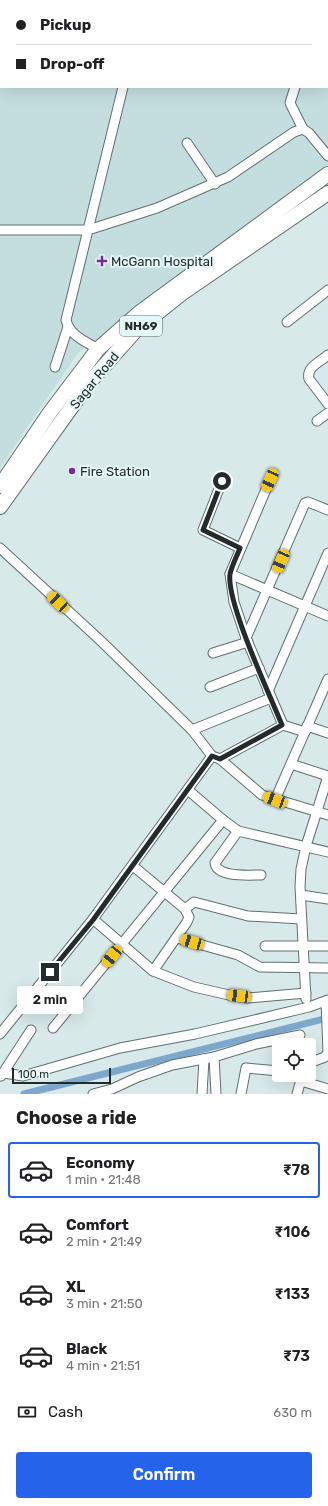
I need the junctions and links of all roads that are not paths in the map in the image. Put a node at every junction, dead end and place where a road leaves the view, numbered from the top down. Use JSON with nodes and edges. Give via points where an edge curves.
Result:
{"nodes":[{"id":1,"x":123,"y":88,"type":"edge"},
{"id":2,"x":295,"y":88,"type":"edge"},
{"id":3,"x":303,"y":129,"type":"junction"},
{"id":4,"x":187,"y":143,"type":"dead end"},
{"id":5,"x":328,"y":156,"type":"edge"},
{"id":6,"x":328,"y":174,"type":"edge"},
{"id":7,"x":215,"y":184,"type":"junction"},
{"id":8,"x":328,"y":193,"type":"edge"},
{"id":9,"x":0,"y":230,"type":"edge"},
{"id":10,"x":88,"y":230,"type":"junction"},
{"id":11,"x":328,"y":290,"type":"edge"},
{"id":12,"x":287,"y":322,"type":"dead end"},
{"id":13,"x":68,"y":328,"type":"junction"},
{"id":14,"x":98,"y":350,"type":"junction"},
{"id":15,"x":328,"y":355,"type":"edge"},
{"id":16,"x":55,"y":367,"type":"dead end"},
{"id":17,"x":328,"y":404,"type":"edge"},
{"id":18,"x":328,"y":413,"type":"edge"},
{"id":19,"x":317,"y":421,"type":"dead end"},
{"id":20,"x":270,"y":480,"type":"dead end"},
{"id":21,"x":222,"y":481,"type":"dead end"},
{"id":22,"x":0,"y":486,"type":"edge"},
{"id":23,"x":0,"y":507,"type":"edge"},
{"id":24,"x":328,"y":510,"type":"edge"},
{"id":25,"x":0,"y":548,"type":"edge"},
{"id":26,"x":240,"y":548,"type":"junction"},
{"id":27,"x":328,"y":553,"type":"edge"},
{"id":28,"x":230,"y":574,"type":"junction"},
{"id":29,"x":268,"y":590,"type":"junction"},
{"id":30,"x":304,"y":606,"type":"junction"},
{"id":31,"x":328,"y":616,"type":"edge"},
{"id":32,"x":247,"y":640,"type":"junction"},
{"id":33,"x":213,"y":653,"type":"dead end"},
{"id":34,"x":259,"y":668,"type":"junction"},
{"id":35,"x":328,"y":679,"type":"edge"},
{"id":36,"x":210,"y":687,"type":"dead end"},
{"id":37,"x":270,"y":694,"type":"junction"},
{"id":38,"x":325,"y":694,"type":"edge"},
{"id":39,"x":282,"y":725,"type":"junction"},
{"id":40,"x":306,"y":729,"type":"junction"},
{"id":41,"x":192,"y":730,"type":"junction"},
{"id":42,"x":328,"y":733,"type":"edge"},
{"id":43,"x":216,"y":758,"type":"junction"},
{"id":44,"x":291,"y":764,"type":"junction"},
{"id":45,"x":328,"y":776,"type":"edge"},
{"id":46,"x":188,"y":790,"type":"junction"},
{"id":47,"x":275,"y":800,"type":"junction"},
{"id":48,"x":317,"y":812,"type":"junction"},
{"id":49,"x":328,"y":815,"type":"edge"},
{"id":50,"x":223,"y":820,"type":"junction"},
{"id":51,"x":238,"y":831,"type":"junction"},
{"id":52,"x":306,"y":846,"type":"junction"},
{"id":53,"x":328,"y":852,"type":"edge"},
{"id":54,"x":133,"y":866,"type":"junction"},
{"id":55,"x":261,"y":875,"type":"dead end"},
{"id":56,"x":165,"y":892,"type":"junction"},
{"id":57,"x":301,"y":895,"type":"junction"},
{"id":58,"x":328,"y":899,"type":"edge"},
{"id":59,"x":185,"y":909,"type":"junction"},
{"id":60,"x":302,"y":919,"type":"junction"},
{"id":61,"x":93,"y":920,"type":"junction"},
{"id":62,"x":177,"y":938,"type":"junction"},
{"id":63,"x":122,"y":945,"type":"junction"},
{"id":64,"x":265,"y":946,"type":"dead end"},
{"id":65,"x":304,"y":946,"type":"junction"},
{"id":66,"x":328,"y":946,"type":"edge"},
{"id":67,"x":304,"y":966,"type":"junction"},
{"id":68,"x":328,"y":968,"type":"edge"},
{"id":69,"x":154,"y":971,"type":"junction"},
{"id":70,"x":306,"y":993,"type":"junction"},
{"id":71,"x":326,"y":1003,"type":"edge"},
{"id":72,"x":307,"y":1006,"type":"junction"},
{"id":73,"x":53,"y":1028,"type":"dead end"},
{"id":74,"x":31,"y":1030,"type":"dead end"},
{"id":75,"x":0,"y":1034,"type":"edge"},
{"id":76,"x":300,"y":1035,"type":"dead end"},
{"id":77,"x":328,"y":1045,"type":"edge"},
{"id":78,"x":327,"y":1056,"type":"edge"},
{"id":79,"x":214,"y":1057,"type":"junction"},
{"id":80,"x":204,"y":1059,"type":"junction"},
{"id":81,"x":316,"y":1060,"type":"edge"},
{"id":82,"x":272,"y":1070,"type":"edge"},
{"id":83,"x":2,"y":1075,"type":"edge"},
{"id":84,"x":301,"y":1082,"type":"edge"},
{"id":85,"x":311,"y":1082,"type":"edge"},
{"id":86,"x":328,"y":1089,"type":"edge"},
{"id":87,"x":93,"y":1094,"type":"edge"},
{"id":88,"x":202,"y":1094,"type":"edge"},
{"id":89,"x":216,"y":1094,"type":"edge"},
{"id":90,"x":241,"y":1094,"type":"edge"},
{"id":91,"x":297,"y":1094,"type":"edge"}],
"edges":[{"from":1,"to":10,"type":"street"},
{"from":2,"to":3,"type":"street","via":[[290,103]]},
{"from":3,"to":5,"type":"street","via":[[310,132]]},
{"from":3,"to":7,"type":"street","via":[[294,132]]},
{"from":4,"to":7,"type":"street"},
{"from":6,"to":14,"type":"highway","name":"Sagar Road","number":"NH69","via":[[139,313]]},
{"from":7,"to":10,"type":"street","via":[[157,208]]},
{"from":8,"to":23,"type":"highway","name":"Sagar Road","number":"NH69","via":[[186,290],[136,330],[88,384]]},
{"from":9,"to":10,"type":"street"},
{"from":10,"to":13,"type":"street","via":[[66,320]]},
{"from":11,"to":12,"type":"street"},
{"from":13,"to":14,"type":"street"},
{"from":13,"to":16,"type":"street"},
{"from":14,"to":22,"type":"highway","name":"Sagar Road","number":"NH69","via":[[50,411]]},
{"from":15,"to":17,"type":"street","via":[[309,370],[308,374]]},
{"from":18,"to":19,"type":"street"},
{"from":20,"to":26,"type":"street"},
{"from":21,"to":26,"type":"street","via":[[203,530]]},
{"from":24,"to":29,"type":"street","via":[[306,503]]},
{"from":25,"to":41,"type":"street"},
{"from":26,"to":28,"type":"street"},
{"from":27,"to":30,"type":"street"},
{"from":28,"to":29,"type":"street"},
{"from":28,"to":32,"type":"street","via":[[234,602]]},
{"from":29,"to":30,"type":"street"},
{"from":29,"to":32,"type":"street"},
{"from":30,"to":31,"type":"street"},
{"from":30,"to":37,"type":"street"},
{"from":32,"to":33,"type":"street"},
{"from":32,"to":34,"type":"street"},
{"from":34,"to":36,"type":"street"},
{"from":34,"to":37,"type":"street"},
{"from":35,"to":38,"type":"street"},
{"from":37,"to":39,"type":"street"},
{"from":37,"to":41,"type":"street"},
{"from":38,"to":40,"type":"street"},
{"from":39,"to":40,"type":"street"},
{"from":39,"to":43,"type":"street"},
{"from":40,"to":42,"type":"street"},
{"from":40,"to":44,"type":"street"},
{"from":41,"to":43,"type":"street"},
{"from":43,"to":46,"type":"street"},
{"from":43,"to":47,"type":"street","via":[[262,795]]},
{"from":44,"to":45,"type":"street"},
{"from":44,"to":47,"type":"street"},
{"from":45,"to":48,"type":"street"},
{"from":46,"to":50,"type":"street"},
{"from":46,"to":54,"type":"street"},
{"from":47,"to":48,"type":"street"},
{"from":48,"to":49,"type":"street"},
{"from":48,"to":52,"type":"street"},
{"from":50,"to":51,"type":"street"},
{"from":50,"to":56,"type":"street"},
{"from":51,"to":52,"type":"street"},
{"from":51,"to":55,"type":"street","via":[[215,863],[216,868],[232,875]]},
{"from":52,"to":53,"type":"street"},
{"from":52,"to":57,"type":"street","via":[[301,869]]},
{"from":54,"to":56,"type":"street"},
{"from":54,"to":61,"type":"street"},
{"from":56,"to":59,"type":"street"},
{"from":56,"to":63,"type":"street"},
{"from":57,"to":58,"type":"street"},
{"from":57,"to":60,"type":"street"},
{"from":59,"to":60,"type":"street","via":[[194,902],[248,916]]},
{"from":59,"to":62,"type":"street","via":[[189,917]]},
{"from":60,"to":65,"type":"street"},
{"from":61,"to":63,"type":"street"},
{"from":61,"to":75,"type":"street"},
{"from":62,"to":67,"type":"street","via":[[238,955],[260,967]]},
{"from":62,"to":69,"type":"street"},
{"from":63,"to":69,"type":"street"},
{"from":63,"to":73,"type":"street"},
{"from":64,"to":65,"type":"street"},
{"from":65,"to":66,"type":"street"},
{"from":65,"to":67,"type":"street"},
{"from":67,"to":68,"type":"street"},
{"from":67,"to":70,"type":"street"},
{"from":69,"to":70,"type":"street","via":[[194,987],[248,998]]},
{"from":70,"to":72,"type":"street"},
{"from":71,"to":72,"type":"street"},
{"from":71,"to":77,"type":"street"},
{"from":72,"to":83,"type":"street","via":[[195,1034],[120,1048],[23,1076]]},
{"from":74,"to":83,"type":"street"},
{"from":76,"to":79,"type":"street","via":[[256,1044]]},
{"from":77,"to":78,"type":"street"},
{"from":78,"to":81,"type":"street"},
{"from":79,"to":80,"type":"street"},
{"from":79,"to":89,"type":"street"},
{"from":80,"to":87,"type":"street","via":[[172,1065]]},
{"from":80,"to":88,"type":"street"},
{"from":82,"to":90,"type":"street","via":[[246,1068]]},
{"from":84,"to":91,"type":"street"},
{"from":85,"to":86,"type":"street"}]}
